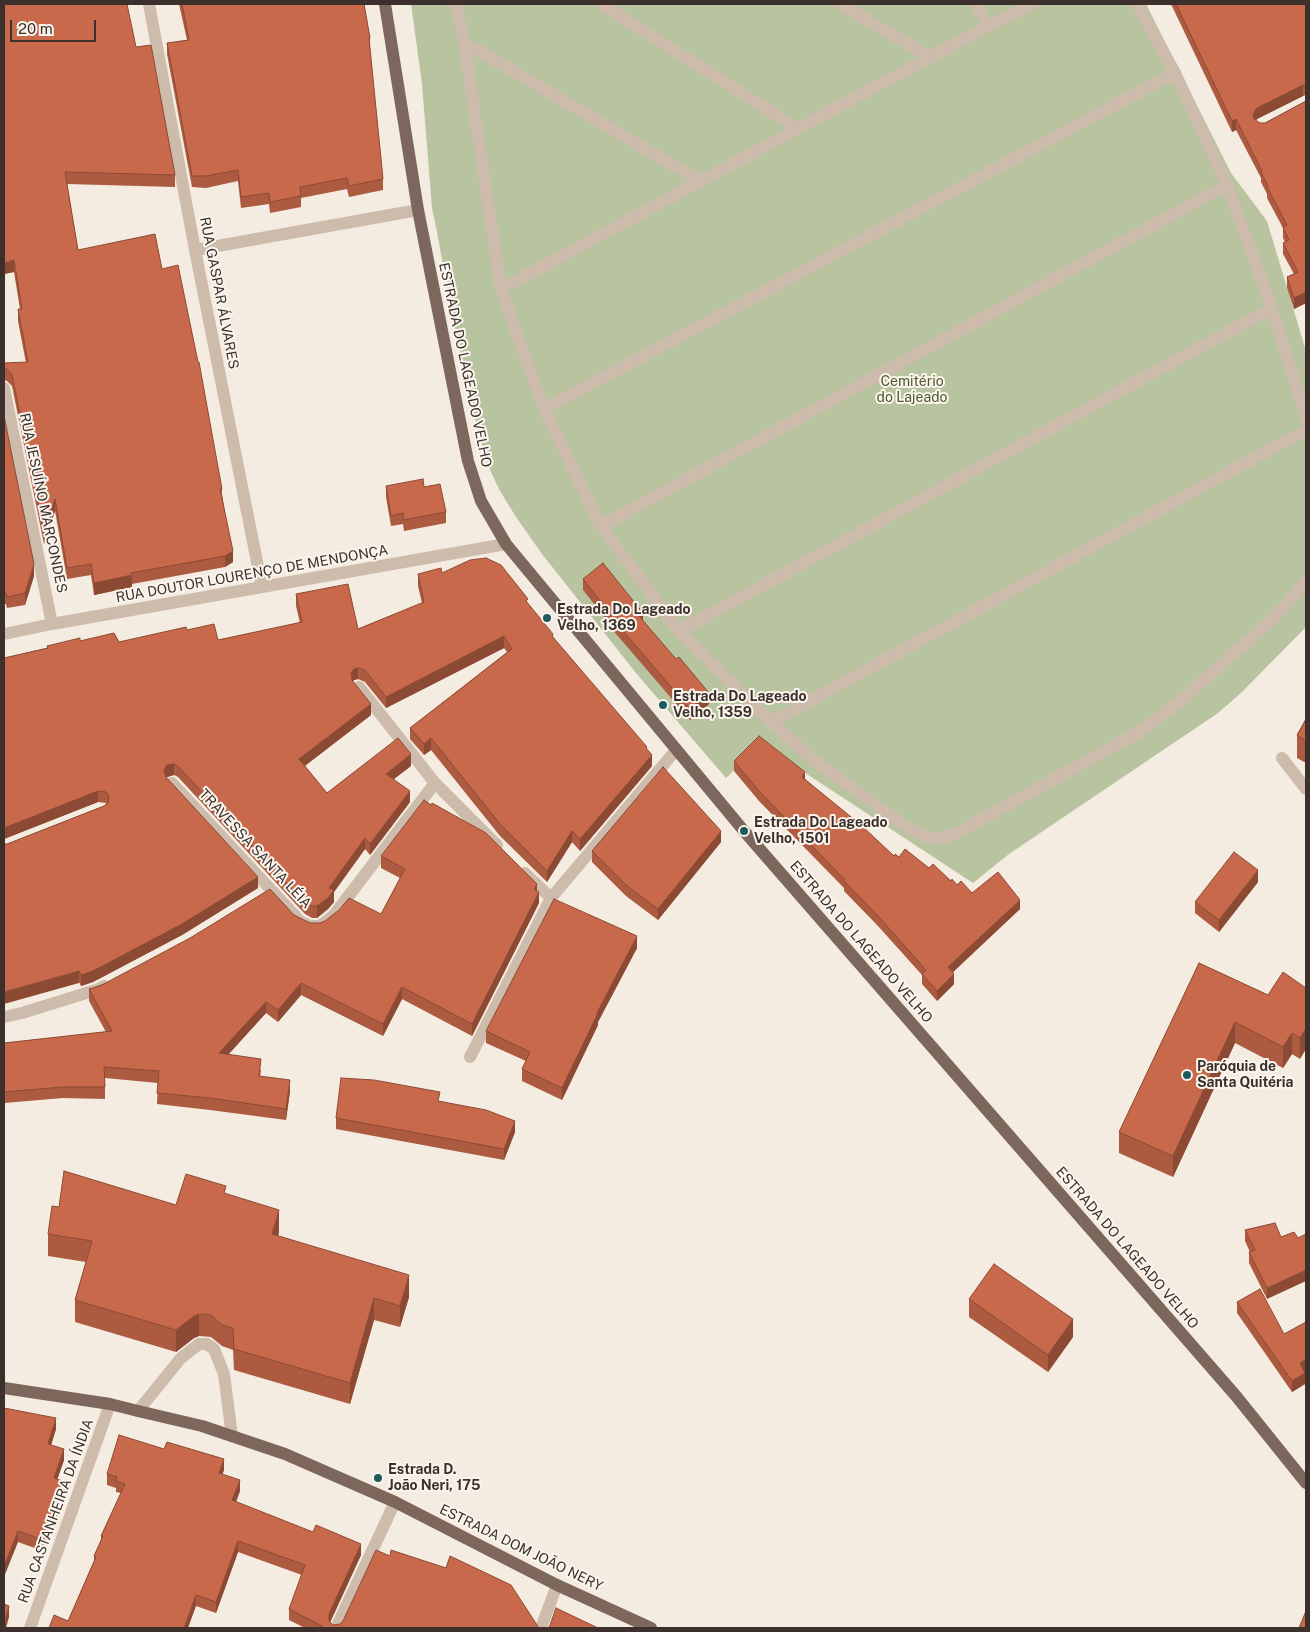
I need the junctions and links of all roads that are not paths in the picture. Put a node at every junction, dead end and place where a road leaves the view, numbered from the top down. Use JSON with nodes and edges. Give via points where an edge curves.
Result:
{"nodes":[{"id":1,"x":149,"y":4,"type":"edge"},
{"id":2,"x":385,"y":4,"type":"edge"},
{"id":3,"x":456,"y":4,"type":"edge"},
{"id":4,"x":601,"y":4,"type":"edge"},
{"id":5,"x":840,"y":4,"type":"edge"},
{"id":6,"x":976,"y":4,"type":"edge"},
{"id":7,"x":1033,"y":4,"type":"edge"},
{"id":8,"x":1137,"y":4,"type":"edge"},
{"id":9,"x":988,"y":26,"type":"junction"},
{"id":10,"x":464,"y":42,"type":"junction"},
{"id":11,"x":930,"y":57,"type":"junction"},
{"id":12,"x":1175,"y":73,"type":"junction"},
{"id":13,"x":798,"y":128,"type":"junction"},
{"id":14,"x":700,"y":181,"type":"junction"},
{"id":15,"x":1227,"y":185,"type":"junction"},
{"id":16,"x":418,"y":210,"type":"junction"},
{"id":17,"x":195,"y":250,"type":"junction"},
{"id":18,"x":501,"y":289,"type":"junction"},
{"id":19,"x":1272,"y":308,"type":"junction"},
{"id":20,"x":4,"y":388,"type":"edge"},
{"id":21,"x":544,"y":409,"type":"junction"},
{"id":22,"x":1306,"y":420,"type":"edge"},
{"id":23,"x":1306,"y":430,"type":"edge"},
{"id":24,"x":601,"y":526,"type":"junction"},
{"id":25,"x":506,"y":544,"type":"junction"},
{"id":26,"x":1306,"y":581,"type":"edge"},
{"id":27,"x":262,"y":588,"type":"junction"},
{"id":28,"x":52,"y":624,"type":"junction"},
{"id":29,"x":679,"y":631,"type":"junction"},
{"id":30,"x":4,"y":634,"type":"edge"},
{"id":31,"x":359,"y":687,"type":"edge"},
{"id":32,"x":771,"y":722,"type":"junction"},
{"id":33,"x":676,"y":750,"type":"junction"},
{"id":34,"x":1282,"y":758,"type":"dead end"},
{"id":35,"x":172,"y":783,"type":"edge"},
{"id":36,"x":435,"y":783,"type":"junction"},
{"id":37,"x":1306,"y":789,"type":"edge"},
{"id":38,"x":503,"y":851,"type":"edge"},
{"id":39,"x":517,"y":864,"type":"edge"},
{"id":40,"x":272,"y":889,"type":"junction"},
{"id":41,"x":551,"y":898,"type":"junction"},
{"id":42,"x":257,"y":899,"type":"edge"},
{"id":43,"x":112,"y":982,"type":"edge"},
{"id":44,"x":4,"y":1017,"type":"edge"},
{"id":45,"x":470,"y":1057,"type":"dead end"},
{"id":46,"x":4,"y":1388,"type":"edge"},
{"id":47,"x":110,"y":1404,"type":"junction"},
{"id":48,"x":138,"y":1411,"type":"junction"},
{"id":49,"x":232,"y":1436,"type":"junction"},
{"id":50,"x":1306,"y":1483,"type":"edge"},
{"id":51,"x":395,"y":1502,"type":"junction"},
{"id":52,"x":557,"y":1584,"type":"junction"},
{"id":53,"x":30,"y":1628,"type":"edge"},
{"id":54,"x":336,"y":1628,"type":"edge"},
{"id":55,"x":541,"y":1628,"type":"edge"},
{"id":56,"x":651,"y":1628,"type":"edge"}],
"edges":[{"from":1,"to":17,"type":"street","name":"RUA GASPAR ÁLVARES"},
{"from":2,"to":16,"type":"main road","name":"ESTRADA DO LAGEADO VELHO"},
{"from":3,"to":10,"type":"street"},
{"from":4,"to":13,"type":"street"},
{"from":5,"to":11,"type":"street"},
{"from":6,"to":9,"type":"street"},
{"from":7,"to":9,"type":"street"},
{"from":8,"to":12,"type":"street"},
{"from":9,"to":11,"type":"street"},
{"from":10,"to":14,"type":"street"},
{"from":10,"to":18,"type":"street"},
{"from":11,"to":13,"type":"street"},
{"from":12,"to":15,"type":"street"},
{"from":12,"to":21,"type":"street"},
{"from":13,"to":14,"type":"street"},
{"from":14,"to":18,"type":"street"},
{"from":15,"to":19,"type":"street"},
{"from":15,"to":24,"type":"street"},
{"from":16,"to":17,"type":"street"},
{"from":16,"to":25,"type":"main road","name":"ESTRADA DO LAGEADO VELHO","via":[[468,461],[481,502]]},
{"from":17,"to":27,"type":"street","name":"RUA GASPAR ÁLVARES"},
{"from":18,"to":21,"type":"street"},
{"from":19,"to":22,"type":"street"},
{"from":19,"to":29,"type":"street"},
{"from":20,"to":28,"type":"street","name":"RUA JESUÍNO MARCONDES"},
{"from":21,"to":24,"type":"street"},
{"from":23,"to":32,"type":"street"},
{"from":24,"to":29,"type":"street"},
{"from":25,"to":27,"type":"street","name":"RUA DOUTOR LOURENÇO DE MENDONÇA"},
{"from":25,"to":33,"type":"main road","name":"ESTRADA DO LAGEADO VELHO"},
{"from":26,"to":32,"type":"street","via":[[1278,615],[1177,704],[1141,731],[955,834],[938,839],[908,828],[814,760]]},
{"from":27,"to":28,"type":"street","name":"RUA DOUTOR LOURENÇO DE MENDONÇA"},
{"from":28,"to":30,"type":"street","name":"RUA DOUTOR LOURENÇO DE MENDONÇA"},
{"from":29,"to":32,"type":"street"},
{"from":31,"to":36,"type":"street"},
{"from":33,"to":41,"type":"street"},
{"from":33,"to":50,"type":"main road","name":"ESTRADA DO LAGEADO VELHO","via":[[1236,1396]]},
{"from":34,"to":37,"type":"street"},
{"from":35,"to":40,"type":"street","name":"TRAVESSA SANTA LÉIA"},
{"from":36,"to":38,"type":"street"},
{"from":36,"to":40,"type":"street","name":"TRAVESSA SANTA LÉIA","via":[[334,915],[320,926],[300,921]]},
{"from":39,"to":41,"type":"street"},
{"from":40,"to":42,"type":"street"},
{"from":41,"to":45,"type":"street"},
{"from":43,"to":44,"type":"street","via":[[96,990]]},
{"from":46,"to":47,"type":"main road","name":"ESTRADA DOM JOÃO NERY"},
{"from":47,"to":48,"type":"main road","name":"ESTRADA DOM JOÃO NERY"},
{"from":47,"to":53,"type":"street","name":"RUA CASTANHEIRA DA ÍNDIA"},
{"from":48,"to":49,"type":"main road","name":"ESTRADA DOM JOÃO NERY"},
{"from":48,"to":49,"type":"street","via":[[181,1358],[199,1344],[207,1344],[214,1349],[224,1374]]},
{"from":49,"to":51,"type":"main road","name":"ESTRADA DOM JOÃO NERY","via":[[286,1454]]},
{"from":51,"to":52,"type":"main road","name":"ESTRADA DOM JOÃO NERY"},
{"from":51,"to":54,"type":"street"},
{"from":52,"to":55,"type":"street"},
{"from":52,"to":56,"type":"main road","name":"ESTRADA DOM JOÃO NERY"}]}
